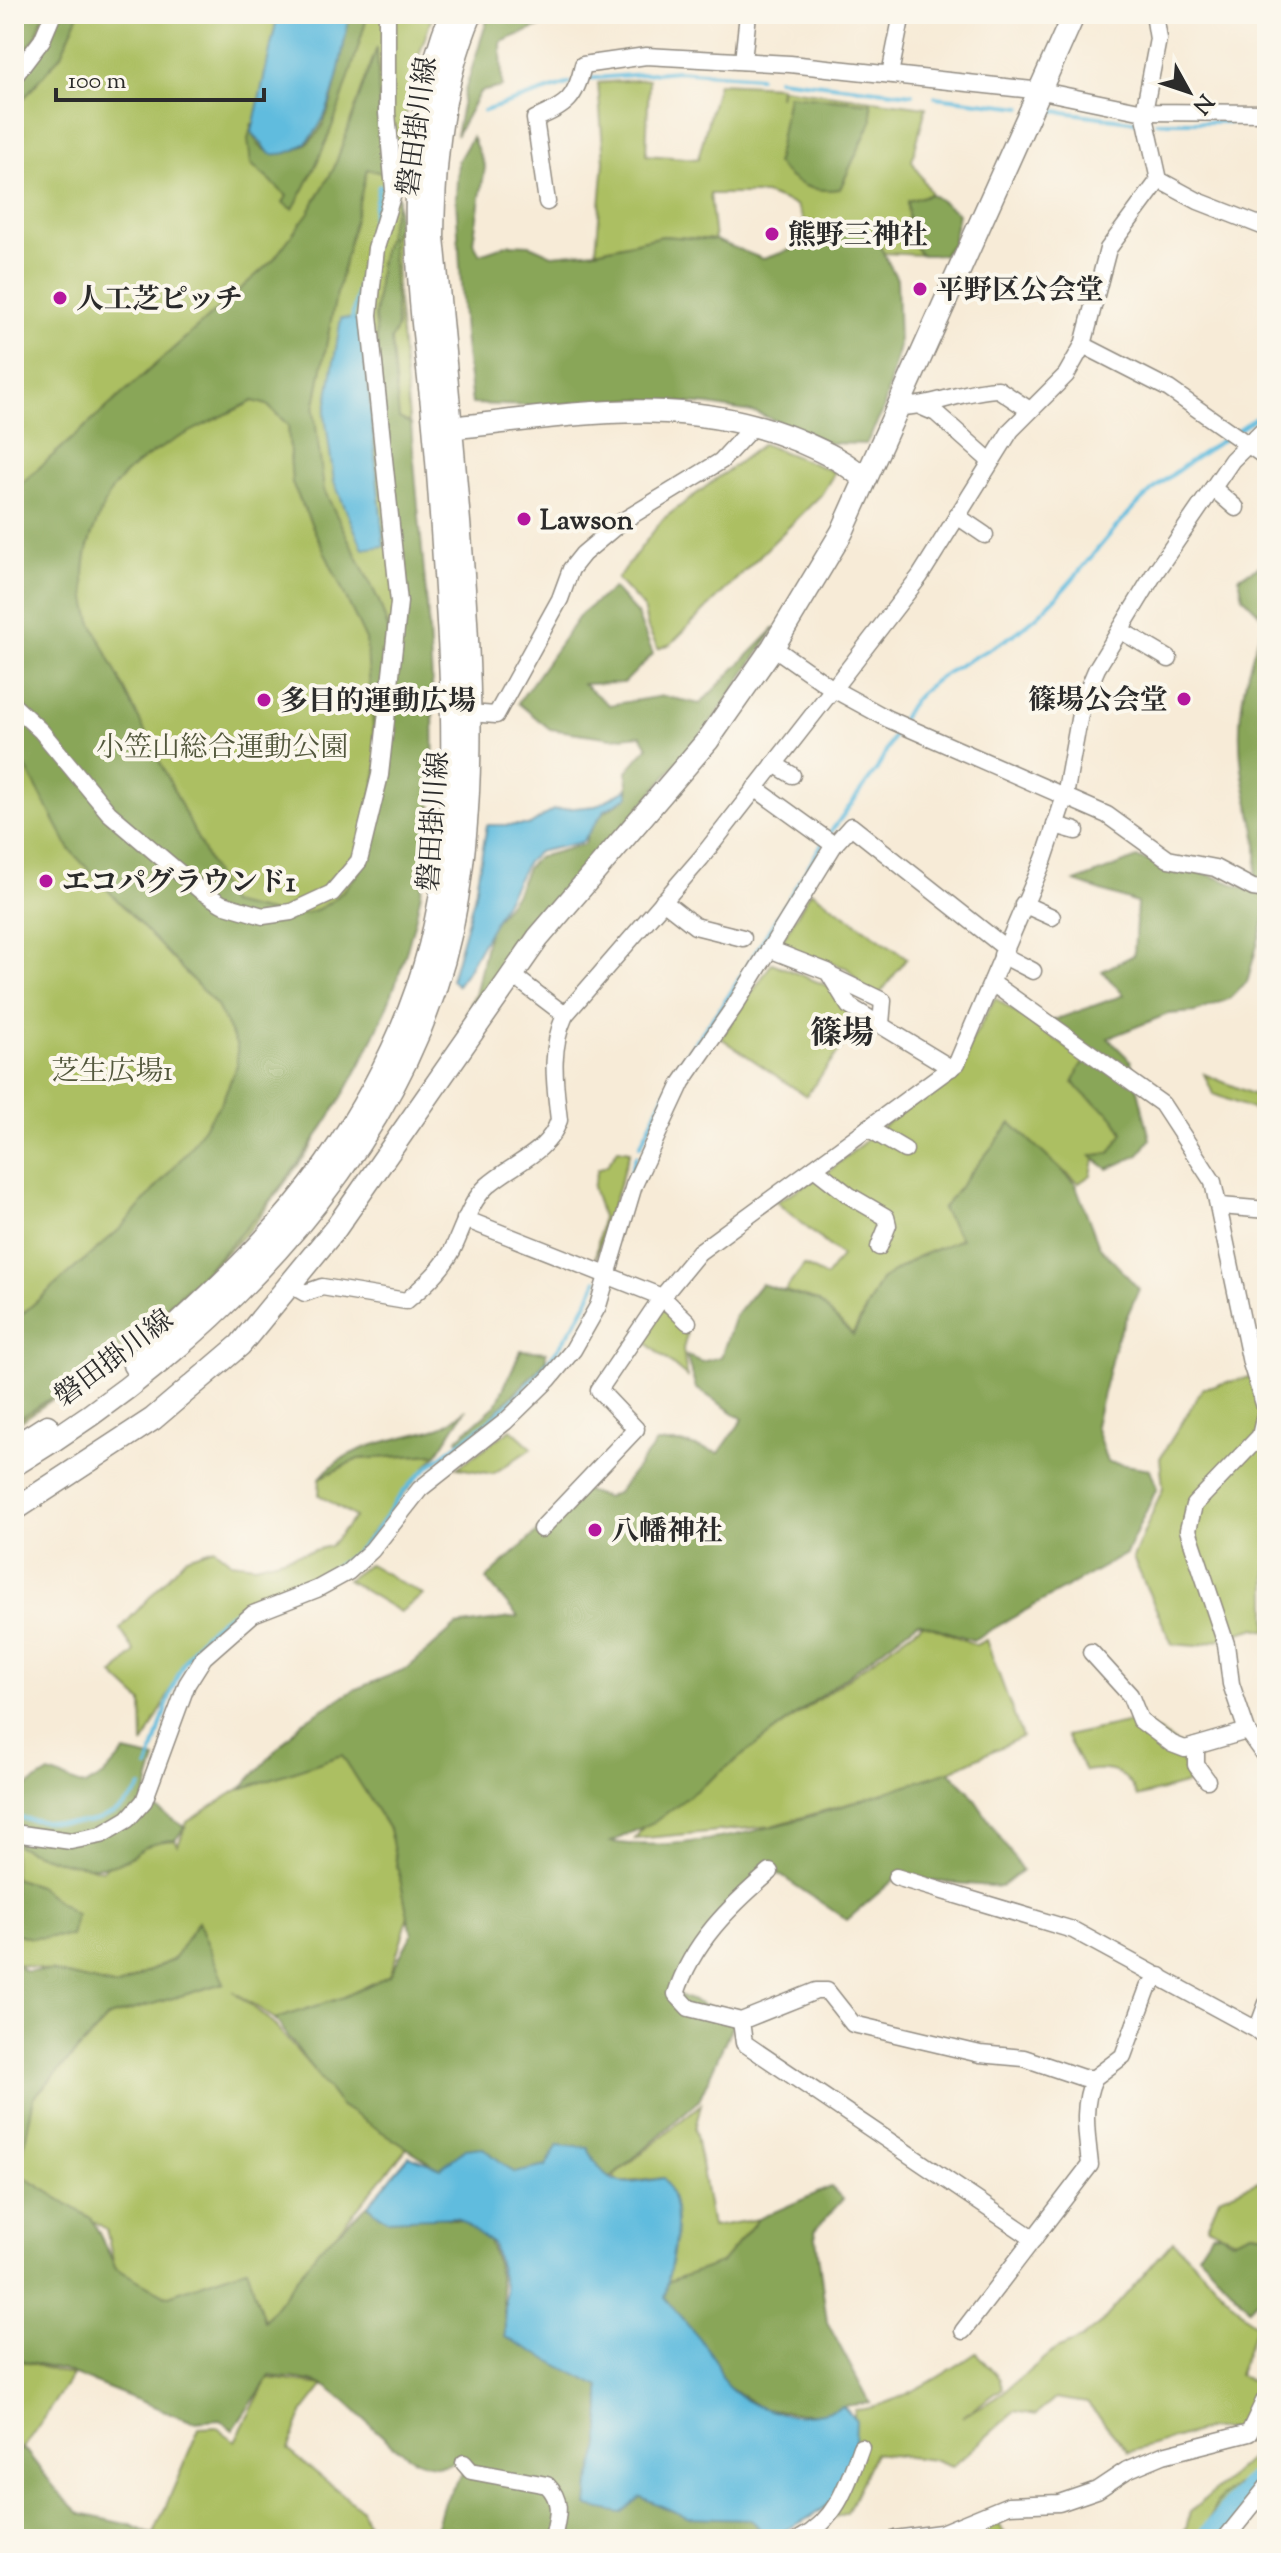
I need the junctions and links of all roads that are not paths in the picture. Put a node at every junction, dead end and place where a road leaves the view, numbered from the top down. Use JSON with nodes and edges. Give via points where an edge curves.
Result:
{"nodes":[{"id":1,"x":53,"y":14,"type":"edge"},
{"id":2,"x":451,"y":14,"type":"edge"},
{"id":3,"x":471,"y":14,"type":"edge"},
{"id":4,"x":748,"y":14,"type":"edge"},
{"id":5,"x":902,"y":14,"type":"edge"},
{"id":6,"x":1074,"y":14,"type":"edge"},
{"id":7,"x":1154,"y":14,"type":"edge"},
{"id":8,"x":387,"y":15,"type":"edge"},
{"id":9,"x":743,"y":61,"type":"junction"},
{"id":10,"x":890,"y":74,"type":"junction"},
{"id":11,"x":14,"y":77,"type":"edge"},
{"id":12,"x":1042,"y":91,"type":"junction"},
{"id":13,"x":1144,"y":112,"type":"junction"},
{"id":14,"x":1267,"y":113,"type":"edge"},
{"id":15,"x":1159,"y":180,"type":"junction"},
{"id":16,"x":547,"y":202,"type":"dead end"},
{"id":17,"x":1267,"y":228,"type":"edge"},
{"id":18,"x":1083,"y":345,"type":"junction"},
{"id":19,"x":898,"y":407,"type":"junction"},
{"id":20,"x":922,"y":407,"type":"junction"},
{"id":21,"x":1028,"y":409,"type":"junction"},
{"id":22,"x":754,"y":425,"type":"junction"},
{"id":23,"x":1267,"y":426,"type":"edge"},
{"id":24,"x":443,"y":429,"type":"junction"},
{"id":25,"x":1236,"y":436,"type":"junction"},
{"id":26,"x":1267,"y":458,"type":"edge"},
{"id":27,"x":990,"y":461,"type":"junction"},
{"id":28,"x":865,"y":480,"type":"junction"},
{"id":29,"x":1213,"y":488,"type":"junction"},
{"id":30,"x":1236,"y":508,"type":"dead end"},
{"id":31,"x":957,"y":516,"type":"junction"},
{"id":32,"x":985,"y":535,"type":"dead end"},
{"id":33,"x":1120,"y":630,"type":"junction"},
{"id":34,"x":773,"y":647,"type":"junction"},
{"id":35,"x":1169,"y":659,"type":"dead end"},
{"id":36,"x":833,"y":689,"type":"junction"},
{"id":37,"x":14,"y":706,"type":"edge"},
{"id":38,"x":469,"y":713,"type":"junction"},
{"id":39,"x":774,"y":764,"type":"junction"},
{"id":40,"x":792,"y":775,"type":"dead end"},
{"id":41,"x":755,"y":788,"type":"junction"},
{"id":42,"x":1065,"y":796,"type":"junction"},
{"id":43,"x":1055,"y":825,"type":"junction"},
{"id":44,"x":1076,"y":831,"type":"dead end"},
{"id":45,"x":834,"y":845,"type":"junction"},
{"id":46,"x":1267,"y":890,"type":"edge"},
{"id":47,"x":663,"y":901,"type":"junction"},
{"id":48,"x":1023,"y":904,"type":"junction"},
{"id":49,"x":1052,"y":917,"type":"dead end"},
{"id":50,"x":743,"y":938,"type":"dead end"},
{"id":51,"x":769,"y":949,"type":"junction"},
{"id":52,"x":1003,"y":951,"type":"junction"},
{"id":53,"x":1033,"y":971,"type":"dead end"},
{"id":54,"x":511,"y":974,"type":"junction"},
{"id":55,"x":992,"y":983,"type":"junction"},
{"id":56,"x":565,"y":1015,"type":"junction"},
{"id":57,"x":951,"y":1068,"type":"junction"},
{"id":58,"x":868,"y":1128,"type":"junction"},
{"id":59,"x":905,"y":1150,"type":"dead end"},
{"id":60,"x":814,"y":1168,"type":"junction"},
{"id":61,"x":1221,"y":1206,"type":"junction"},
{"id":62,"x":1267,"y":1210,"type":"edge"},
{"id":63,"x":465,"y":1219,"type":"junction"},
{"id":64,"x":879,"y":1247,"type":"dead end"},
{"id":65,"x":609,"y":1276,"type":"junction"},
{"id":66,"x":291,"y":1285,"type":"junction"},
{"id":67,"x":662,"y":1297,"type":"junction"},
{"id":68,"x":688,"y":1322,"type":"dead end"},
{"id":69,"x":14,"y":1447,"type":"edge"},
{"id":70,"x":14,"y":1465,"type":"edge"},
{"id":71,"x":14,"y":1510,"type":"edge"},
{"id":72,"x":541,"y":1529,"type":"dead end"},
{"id":73,"x":1091,"y":1652,"type":"dead end"},
{"id":74,"x":1247,"y":1731,"type":"junction"},
{"id":75,"x":1196,"y":1746,"type":"junction"},
{"id":76,"x":1267,"y":1759,"type":"edge"},
{"id":77,"x":1207,"y":1780,"type":"dead end"},
{"id":78,"x":14,"y":1833,"type":"edge"},
{"id":79,"x":770,"y":1872,"type":"dead end"},
{"id":80,"x":896,"y":1877,"type":"dead end"},
{"id":81,"x":1160,"y":1976,"type":"junction"},
{"id":82,"x":1267,"y":2003,"type":"edge"},
{"id":83,"x":741,"y":2021,"type":"junction"},
{"id":84,"x":1262,"y":2035,"type":"edge"},
{"id":85,"x":1094,"y":2078,"type":"junction"},
{"id":86,"x":1034,"y":2239,"type":"junction"},
{"id":87,"x":963,"y":2331,"type":"dead end"},
{"id":88,"x":1267,"y":2395,"type":"edge"},
{"id":89,"x":1249,"y":2433,"type":"junction"},
{"id":90,"x":1267,"y":2435,"type":"edge"},
{"id":91,"x":861,"y":2447,"type":"dead end"},
{"id":92,"x":464,"y":2463,"type":"dead end"},
{"id":93,"x":1267,"y":2487,"type":"edge"},
{"id":94,"x":553,"y":2539,"type":"edge"},
{"id":95,"x":800,"y":2539,"type":"edge"},
{"id":96,"x":895,"y":2539,"type":"edge"},
{"id":97,"x":1225,"y":2539,"type":"edge"}],
"edges":[{"from":1,"to":11,"type":"street","via":[[42,40]]},
{"from":2,"to":24,"type":"main road","name":"磐田掛川線","via":[[432,72],[417,190],[418,280]]},
{"from":3,"to":24,"type":"main road","name":"磐田掛川線","via":[[445,97],[434,195]]},
{"from":4,"to":9,"type":"street"},
{"from":5,"to":10,"type":"street"},
{"from":6,"to":12,"type":"main road"},
{"from":7,"to":13,"type":"street","via":[[1158,39]]},
{"from":8,"to":37,"type":"street","via":[[394,190],[376,248],[369,315],[399,602],[380,775],[359,861],[332,893],[305,908],[275,916],[234,910],[211,899],[109,813]]},
{"from":9,"to":10,"type":"street"},
{"from":9,"to":16,"type":"street","via":[[646,56],[583,65],[577,92],[535,119]]},
{"from":10,"to":12,"type":"street"},
{"from":12,"to":13,"type":"street"},
{"from":12,"to":19,"type":"main road"},
{"from":13,"to":14,"type":"street"},
{"from":13,"to":15,"type":"street"},
{"from":15,"to":17,"type":"street"},
{"from":15,"to":18,"type":"street","via":[[1108,249]]},
{"from":18,"to":21,"type":"street","via":[[1066,375]]},
{"from":18,"to":25,"type":"street","via":[[1137,370]]},
{"from":19,"to":20,"type":"street"},
{"from":19,"to":28,"type":"main road"},
{"from":20,"to":21,"type":"street","via":[[998,389]]},
{"from":20,"to":27,"type":"street","via":[[936,413]]},
{"from":21,"to":27,"type":"street"},
{"from":22,"to":24,"type":"main road","via":[[700,413],[651,410]]},
{"from":22,"to":28,"type":"main road","via":[[820,450]]},
{"from":22,"to":38,"type":"street","via":[[721,461],[621,522],[583,554],[496,715]]},
{"from":23,"to":25,"type":"street"},
{"from":24,"to":38,"type":"main road","name":"磐田掛川線"},
{"from":24,"to":69,"type":"main road","name":"磐田掛川線","via":[[453,760],[448,839],[429,950],[394,1045],[324,1166],[240,1268],[132,1368]]},
{"from":25,"to":26,"type":"street"},
{"from":25,"to":29,"type":"street","via":[[1232,460]]},
{"from":27,"to":31,"type":"street"},
{"from":28,"to":34,"type":"main road","via":[[842,532]]},
{"from":29,"to":30,"type":"street"},
{"from":29,"to":33,"type":"street"},
{"from":31,"to":32,"type":"street"},
{"from":31,"to":36,"type":"street","via":[[920,576]]},
{"from":33,"to":35,"type":"street"},
{"from":33,"to":42,"type":"street","via":[[1082,703]]},
{"from":34,"to":36,"type":"street"},
{"from":34,"to":54,"type":"main road","via":[[708,740]]},
{"from":36,"to":39,"type":"street"},
{"from":36,"to":42,"type":"street","via":[[906,728]]},
{"from":38,"to":70,"type":"main road","name":"磐田掛川線","via":[[466,817],[451,927],[410,1048],[363,1136],[311,1211],[242,1289],[120,1395]]},
{"from":39,"to":40,"type":"street"},
{"from":39,"to":41,"type":"street"},
{"from":41,"to":45,"type":"street"},
{"from":41,"to":47,"type":"street"},
{"from":42,"to":43,"type":"street"},
{"from":42,"to":46,"type":"street","via":[[1107,815],[1168,859],[1215,868]]},
{"from":43,"to":44,"type":"street"},
{"from":43,"to":48,"type":"street"},
{"from":45,"to":51,"type":"street"},
{"from":45,"to":52,"type":"street","via":[[851,826]]},
{"from":47,"to":50,"type":"street","via":[[695,926]]},
{"from":47,"to":56,"type":"street"},
{"from":48,"to":49,"type":"street"},
{"from":48,"to":52,"type":"street"},
{"from":51,"to":57,"type":"street","via":[[831,976],[849,1006]]},
{"from":51,"to":65,"type":"street","via":[[682,1082],[658,1130],[634,1185]]},
{"from":52,"to":53,"type":"street"},
{"from":52,"to":55,"type":"street"},
{"from":54,"to":56,"type":"street"},
{"from":54,"to":66,"type":"main road","via":[[389,1154]]},
{"from":55,"to":57,"type":"street","via":[[966,1047]]},
{"from":55,"to":61,"type":"street","via":[[1162,1104],[1213,1182]]},
{"from":56,"to":63,"type":"street","via":[[552,1065],[557,1128],[532,1157],[487,1186]]},
{"from":57,"to":58,"type":"street"},
{"from":58,"to":59,"type":"street"},
{"from":58,"to":60,"type":"street"},
{"from":60,"to":64,"type":"street","via":[[886,1217]]},
{"from":60,"to":67,"type":"street","via":[[699,1252]]},
{"from":61,"to":62,"type":"street"},
{"from":61,"to":74,"type":"street","via":[[1265,1424],[1260,1436],[1194,1505],[1188,1530],[1226,1644],[1231,1684]]},
{"from":63,"to":65,"type":"street"},
{"from":63,"to":66,"type":"street","via":[[451,1253],[406,1301],[322,1287],[305,1293]]},
{"from":65,"to":67,"type":"street"},
{"from":65,"to":78,"type":"street","via":[[573,1350],[549,1379],[505,1422],[420,1489],[372,1550],[328,1583],[253,1614],[204,1657],[187,1684],[144,1801],[128,1819],[101,1835],[71,1841]]},
{"from":66,"to":71,"type":"main road","via":[[240,1345],[153,1419]]},
{"from":67,"to":68,"type":"street"},
{"from":67,"to":72,"type":"street","via":[[599,1390],[636,1429]]},
{"from":73,"to":75,"type":"street","via":[[1130,1695],[1140,1720],[1154,1734],[1185,1749]]},
{"from":74,"to":75,"type":"street"},
{"from":74,"to":76,"type":"street"},
{"from":75,"to":77,"type":"street","via":[[1196,1765]]},
{"from":79,"to":83,"type":"street","via":[[715,1922],[676,1994],[689,2008]]},
{"from":80,"to":81,"type":"street","via":[[1073,1930]]},
{"from":81,"to":84,"type":"street"},
{"from":81,"to":85,"type":"street","via":[[1148,1988],[1123,2056]]},
{"from":82,"to":84,"type":"street"},
{"from":83,"to":85,"type":"street","via":[[827,1991],[853,2024],[980,2054],[1024,2058]]},
{"from":83,"to":86,"type":"street","via":[[744,2043]]},
{"from":85,"to":86,"type":"street","via":[[1085,2114],[1090,2165]]},
{"from":86,"to":87,"type":"street"},
{"from":88,"to":89,"type":"street"},
{"from":89,"to":90,"type":"street"},
{"from":89,"to":96,"type":"street","via":[[1163,2455],[1097,2490],[1059,2503],[1009,2505],[941,2533]]},
{"from":91,"to":95,"type":"street","via":[[840,2503]]},
{"from":92,"to":94,"type":"street","via":[[471,2471],[547,2485],[560,2511]]},
{"from":93,"to":97,"type":"street"}]}
